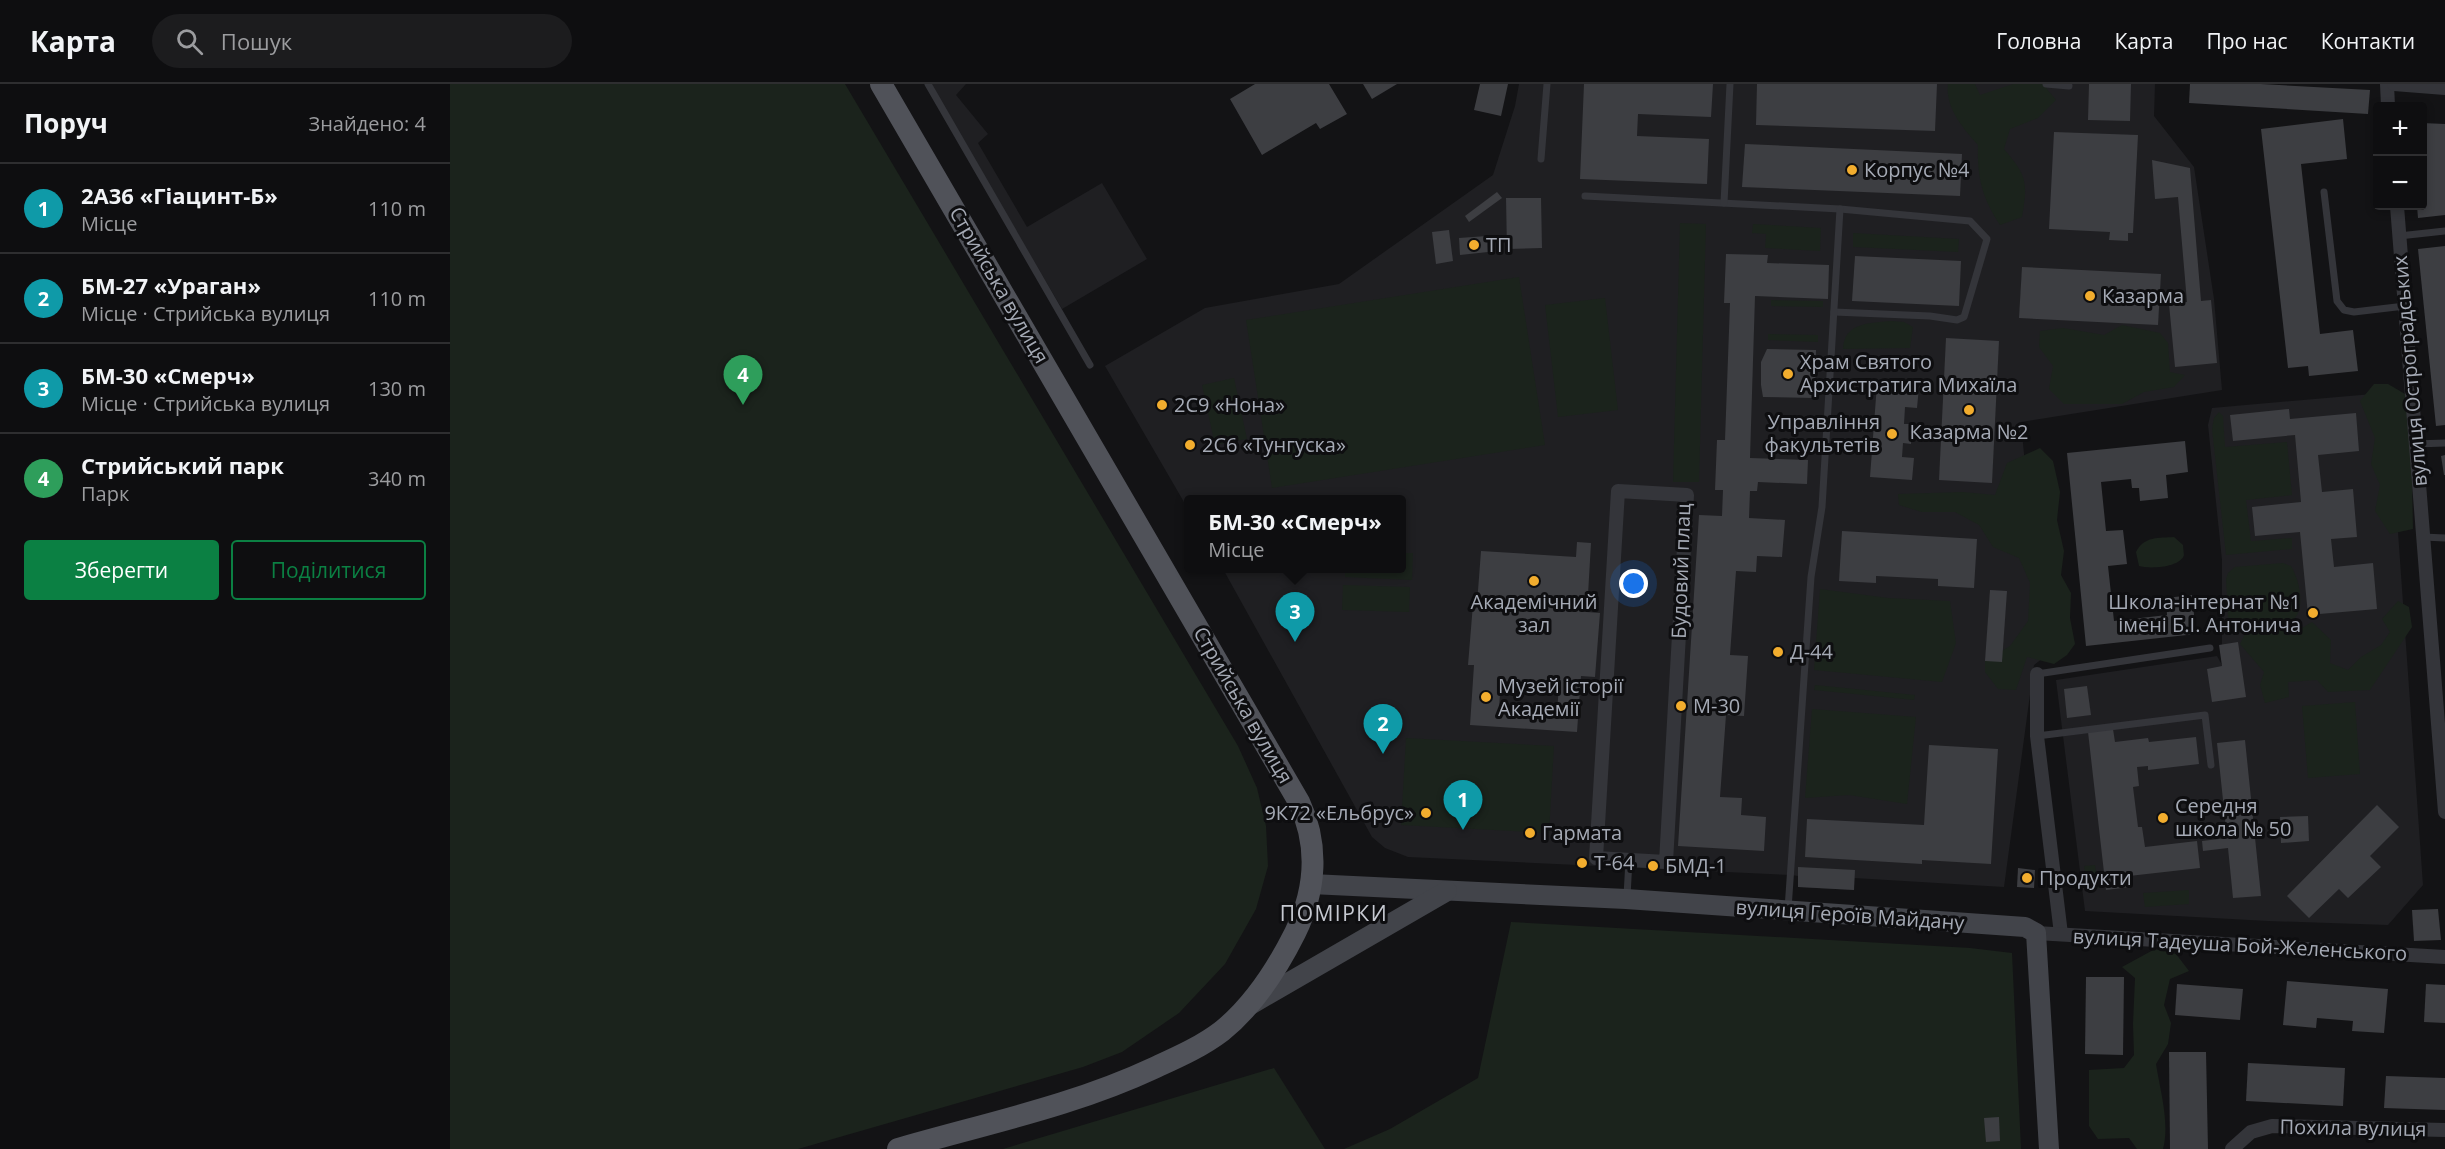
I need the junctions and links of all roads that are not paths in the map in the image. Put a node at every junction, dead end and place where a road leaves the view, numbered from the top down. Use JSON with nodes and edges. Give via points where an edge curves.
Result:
{"nodes":[{"id":1,"x":881,"y":84,"type":"edge"},
{"id":2,"x":928,"y":84,"type":"edge"},
{"id":3,"x":1547,"y":84,"type":"edge"},
{"id":4,"x":1730,"y":84,"type":"edge"},
{"id":5,"x":2046,"y":84,"type":"edge"},
{"id":6,"x":2386,"y":84,"type":"edge"},
{"id":7,"x":2394,"y":84,"type":"edge"},
{"id":8,"x":2069,"y":86,"type":"dead end"},
{"id":9,"x":2445,"y":88,"type":"edge"},
{"id":10,"x":2388,"y":102,"type":"edge"},
{"id":11,"x":1541,"y":159,"type":"dead end"},
{"id":12,"x":2324,"y":192,"type":"dead end"},
{"id":13,"x":1585,"y":196,"type":"dead end"},
{"id":14,"x":1724,"y":203,"type":"junction"},
{"id":15,"x":1840,"y":209,"type":"junction"},
{"id":16,"x":2397,"y":210,"type":"edge"},
{"id":17,"x":2445,"y":231,"type":"edge"},
{"id":18,"x":2399,"y":236,"type":"junction"},
{"id":19,"x":2405,"y":306,"type":"junction"},
{"id":20,"x":1834,"y":312,"type":"junction"},
{"id":21,"x":1090,"y":364,"type":"dead end"},
{"id":22,"x":2445,"y":443,"type":"edge"},
{"id":23,"x":2416,"y":444,"type":"junction"},
{"id":24,"x":2429,"y":537,"type":"junction"},
{"id":25,"x":2445,"y":538,"type":"edge"},
{"id":26,"x":2210,"y":648,"type":"dead end"},
{"id":27,"x":2037,"y":674,"type":"joint"},
{"id":28,"x":2439,"y":682,"type":"edge"},
{"id":29,"x":2037,"y":736,"type":"junction"},
{"id":30,"x":2211,"y":765,"type":"dead end"},
{"id":31,"x":2445,"y":812,"type":"edge"},
{"id":32,"x":1629,"y":860,"type":"junction"},
{"id":33,"x":1311,"y":884,"type":"junction"},
{"id":34,"x":1447,"y":891,"type":"junction"},
{"id":35,"x":1626,"y":899,"type":"junction"},
{"id":36,"x":1788,"y":910,"type":"junction"},
{"id":37,"x":2036,"y":933,"type":"junction"},
{"id":38,"x":2061,"y":934,"type":"junction"},
{"id":39,"x":2445,"y":957,"type":"edge"},
{"id":40,"x":1248,"y":1006,"type":"junction"},
{"id":41,"x":2445,"y":1130,"type":"edge"},
{"id":42,"x":898,"y":1149,"type":"edge"},
{"id":43,"x":2049,"y":1149,"type":"edge"},
{"id":44,"x":2232,"y":1149,"type":"edge"}],
"edges":[{"from":1,"to":33,"type":"main road","name":"Стрийська вулиця","via":[[1299,802],[1313,845]]},
{"from":2,"to":21,"type":"lane"},
{"from":3,"to":11,"type":"lane"},
{"from":4,"to":14,"type":"lane"},
{"from":5,"to":8,"type":"lane"},
{"from":6,"to":10,"type":"street"},
{"from":7,"to":9,"type":"street"},
{"from":12,"to":19,"type":"lane","via":[[2337,301],[2344,310],[2354,312]]},
{"from":13,"to":14,"type":"lane"},
{"from":14,"to":15,"type":"lane"},
{"from":15,"to":20,"type":"lane"},
{"from":15,"to":20,"type":"lane","via":[[1970,221],[1988,239],[1964,317],[1957,320]]},
{"from":16,"to":18,"type":"street","name":"вулиця Остроградських"},
{"from":17,"to":18,"type":"lane"},
{"from":18,"to":19,"type":"street","name":"вулиця Остроградських"},
{"from":19,"to":23,"type":"street","name":"вулиця Остроградських"},
{"from":20,"to":36,"type":"lane"},
{"from":22,"to":23,"type":"lane"},
{"from":23,"to":24,"type":"street","name":"вулиця Остроградських"},
{"from":24,"to":25,"type":"lane"},
{"from":24,"to":28,"type":"street","name":"вулиця Остроградських"},
{"from":26,"to":27,"type":"lane"},
{"from":27,"to":29,"type":"street"},
{"from":28,"to":31,"type":"street","name":"вулиця Остроградських"},
{"from":29,"to":30,"type":"lane","via":[[2205,715]]},
{"from":29,"to":38,"type":"street"},
{"from":32,"to":32,"type":"street","name":"Будовий плац","via":[[1596,858],[1618,491],[1687,495],[1666,862]]},
{"from":32,"to":35,"type":"lane"},
{"from":33,"to":34,"type":"main road","name":"вулиця Героїв Майдану"},
{"from":33,"to":40,"type":"main road","name":"Стрийська вулиця","via":[[1302,918],[1286,951]]},
{"from":34,"to":35,"type":"main road","name":"вулиця Героїв Майдану"},
{"from":34,"to":40,"type":"main road"},
{"from":35,"to":36,"type":"main road","name":"вулиця Героїв Майдану"},
{"from":36,"to":37,"type":"main road","name":"вулиця Героїв Майдану","via":[[2025,927]]},
{"from":37,"to":38,"type":"street","name":"вулиця Тадеуша Бой-Желенського"},
{"from":37,"to":43,"type":"main road"},
{"from":38,"to":39,"type":"street","name":"вулиця Тадеуша Бой-Желенського"},
{"from":40,"to":42,"type":"main road","name":"Стрийська вулиця","via":[[1196,1049],[1114,1087]]},
{"from":41,"to":44,"type":"street","name":"Похила вулиця","via":[[2272,1126],[2251,1132]]}]}
